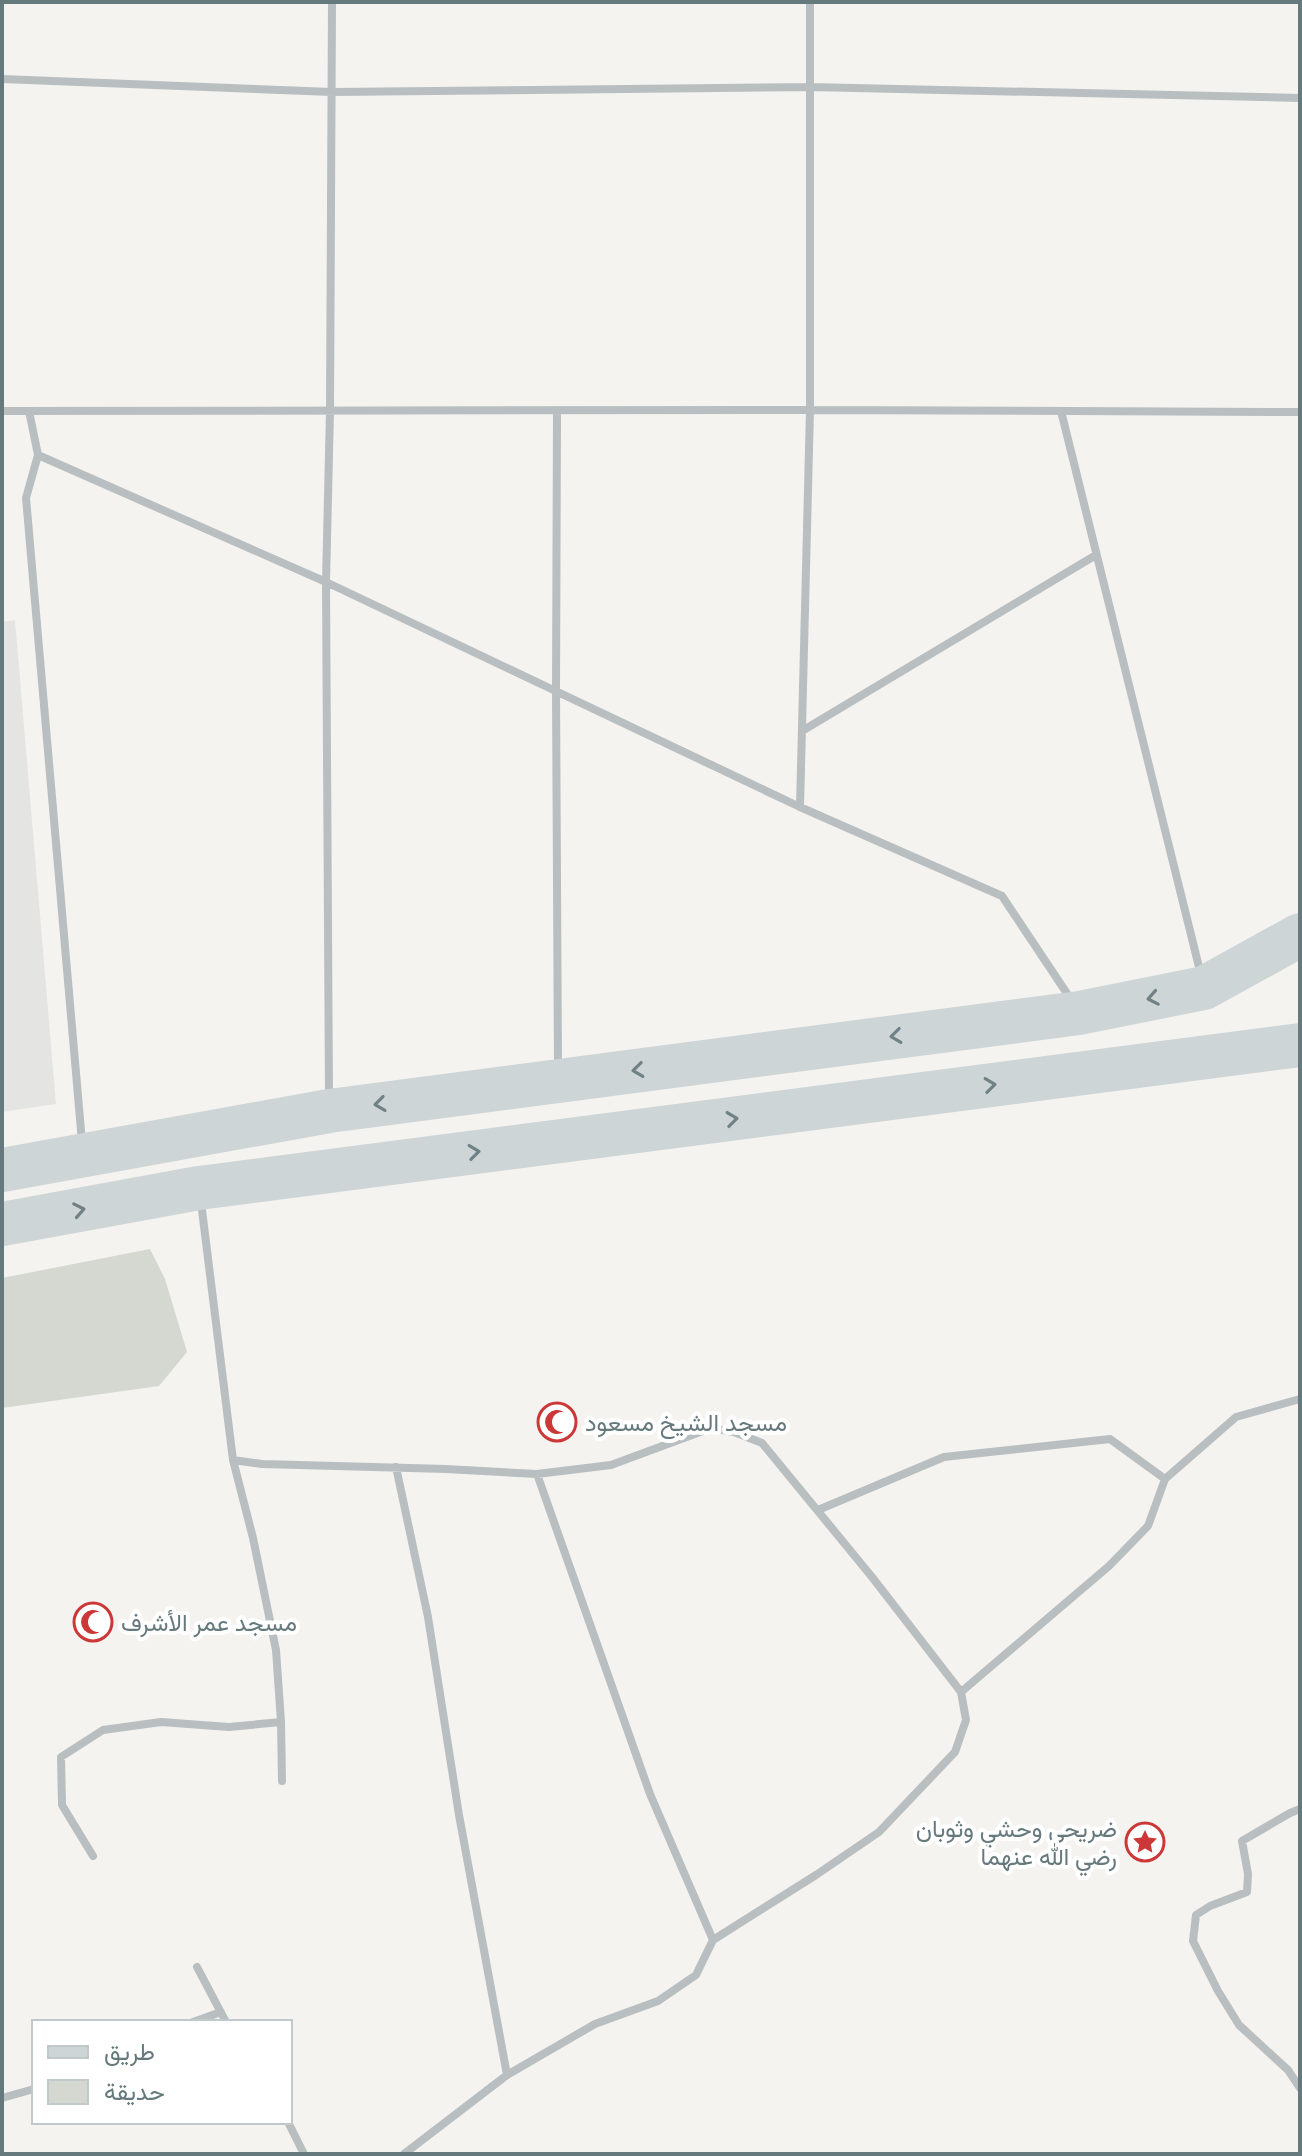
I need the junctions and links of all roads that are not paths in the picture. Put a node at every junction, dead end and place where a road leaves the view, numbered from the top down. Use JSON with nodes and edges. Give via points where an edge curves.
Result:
{"nodes":[{"id":1,"x":332,"y":2,"type":"edge"},
{"id":2,"x":810,"y":2,"type":"edge"},
{"id":3,"x":2,"y":79,"type":"edge"},
{"id":4,"x":811,"y":87,"type":"junction"},
{"id":5,"x":332,"y":92,"type":"junction"},
{"id":6,"x":1300,"y":98,"type":"edge"},
{"id":7,"x":810,"y":410,"type":"junction"},
{"id":8,"x":2,"y":411,"type":"edge"},
{"id":9,"x":29,"y":411,"type":"junction"},
{"id":10,"x":330,"y":411,"type":"junction"},
{"id":11,"x":557,"y":411,"type":"junction"},
{"id":12,"x":1061,"y":411,"type":"junction"},
{"id":13,"x":1300,"y":412,"type":"edge"},
{"id":14,"x":38,"y":455,"type":"junction"},
{"id":15,"x":1096,"y":555,"type":"junction"},
{"id":16,"x":326,"y":582,"type":"junction"},
{"id":17,"x":556,"y":691,"type":"junction"},
{"id":18,"x":802,"y":731,"type":"junction"},
{"id":19,"x":800,"y":807,"type":"junction"},
{"id":20,"x":1300,"y":935,"type":"edge"},
{"id":21,"x":1204,"y":988,"type":"junction"},
{"id":22,"x":1079,"y":1013,"type":"junction"},
{"id":23,"x":1300,"y":1045,"type":"edge"},
{"id":24,"x":558,"y":1080,"type":"junction"},
{"id":25,"x":329,"y":1111,"type":"junction"},
{"id":26,"x":83,"y":1155,"type":"junction"},
{"id":27,"x":2,"y":1170,"type":"edge"},
{"id":28,"x":199,"y":1188,"type":"junction"},
{"id":29,"x":2,"y":1224,"type":"edge"},
{"id":30,"x":1300,"y":1399,"type":"edge"},
{"id":31,"x":233,"y":1460,"type":"junction"},
{"id":32,"x":396,"y":1467,"type":"junction"},
{"id":33,"x":537,"y":1474,"type":"junction"},
{"id":34,"x":1165,"y":1479,"type":"junction"},
{"id":35,"x":818,"y":1510,"type":"junction"},
{"id":36,"x":961,"y":1692,"type":"junction"},
{"id":37,"x":281,"y":1722,"type":"junction"},
{"id":38,"x":282,"y":1781,"type":"dead end"},
{"id":39,"x":1300,"y":1809,"type":"edge"},
{"id":40,"x":93,"y":1856,"type":"dead end"},
{"id":41,"x":713,"y":1940,"type":"junction"},
{"id":42,"x":197,"y":1967,"type":"dead end"},
{"id":43,"x":221,"y":2012,"type":"junction"},
{"id":44,"x":199,"y":2020,"type":"edge"},
{"id":45,"x":225,"y":2020,"type":"edge"},
{"id":46,"x":507,"y":2075,"type":"junction"},
{"id":47,"x":1300,"y":2088,"type":"edge"},
{"id":48,"x":32,"y":2090,"type":"edge"},
{"id":49,"x":2,"y":2098,"type":"edge"},
{"id":50,"x":289,"y":2124,"type":"edge"},
{"id":51,"x":304,"y":2154,"type":"edge"},
{"id":52,"x":404,"y":2154,"type":"edge"}],
"edges":[{"from":1,"to":5,"type":"street"},
{"from":2,"to":4,"type":"street"},
{"from":3,"to":5,"type":"street"},
{"from":4,"to":5,"type":"street"},
{"from":4,"to":6,"type":"street"},
{"from":4,"to":7,"type":"street"},
{"from":5,"to":10,"type":"street"},
{"from":7,"to":11,"type":"street"},
{"from":7,"to":12,"type":"street"},
{"from":7,"to":18,"type":"street"},
{"from":8,"to":9,"type":"street"},
{"from":9,"to":10,"type":"street"},
{"from":9,"to":14,"type":"street"},
{"from":10,"to":11,"type":"street"},
{"from":10,"to":16,"type":"street"},
{"from":11,"to":17,"type":"street"},
{"from":12,"to":13,"type":"street"},
{"from":12,"to":15,"type":"street"},
{"from":14,"to":16,"type":"street"},
{"from":14,"to":26,"type":"street","via":[[26,498]]},
{"from":15,"to":18,"type":"street"},
{"from":15,"to":21,"type":"street"},
{"from":16,"to":17,"type":"street"},
{"from":16,"to":25,"type":"street"},
{"from":17,"to":19,"type":"street"},
{"from":17,"to":24,"type":"street"},
{"from":18,"to":19,"type":"street"},
{"from":19,"to":22,"type":"street","via":[[1002,896]]},
{"from":20,"to":21,"type":"main road"},
{"from":21,"to":22,"type":"main road","one_way":true},
{"from":22,"to":24,"type":"main road","one_way":true},
{"from":28,"to":23,"type":"main road","one_way":true},
{"from":24,"to":25,"type":"main road","one_way":true},
{"from":25,"to":26,"type":"main road"},
{"from":26,"to":27,"type":"main road"},
{"from":29,"to":28,"type":"main road","one_way":true},
{"from":28,"to":31,"type":"street"},
{"from":30,"to":34,"type":"street","via":[[1236,1417]]},
{"from":31,"to":32,"type":"street"},
{"from":31,"to":37,"type":"street","via":[[276,1650]]},
{"from":32,"to":33,"type":"street"},
{"from":32,"to":46,"type":"street","via":[[428,1617]]},
{"from":33,"to":35,"type":"street","via":[[611,1465],[711,1428],[762,1443]]},
{"from":33,"to":41,"type":"street","via":[[650,1794]]},
{"from":34,"to":35,"type":"street","via":[[1110,1439],[944,1457]]},
{"from":34,"to":36,"type":"street","via":[[1148,1526],[1109,1566]]},
{"from":35,"to":36,"type":"street"},
{"from":36,"to":41,"type":"street","via":[[966,1720],[955,1752],[879,1832]]},
{"from":37,"to":38,"type":"street"},
{"from":37,"to":40,"type":"street","via":[[229,1727],[161,1722],[103,1730],[61,1757],[62,1805]]},
{"from":39,"to":47,"type":"street","via":[[1242,1841],[1247,1892],[1196,1915],[1193,1941],[1239,2025]]},
{"from":41,"to":46,"type":"street","via":[[696,1975],[658,2001],[595,2024]]},
{"from":42,"to":43,"type":"street"},
{"from":43,"to":44,"type":"street"},
{"from":43,"to":45,"type":"street"},
{"from":46,"to":52,"type":"street"},
{"from":48,"to":49,"type":"street"},
{"from":50,"to":51,"type":"street"}]}
